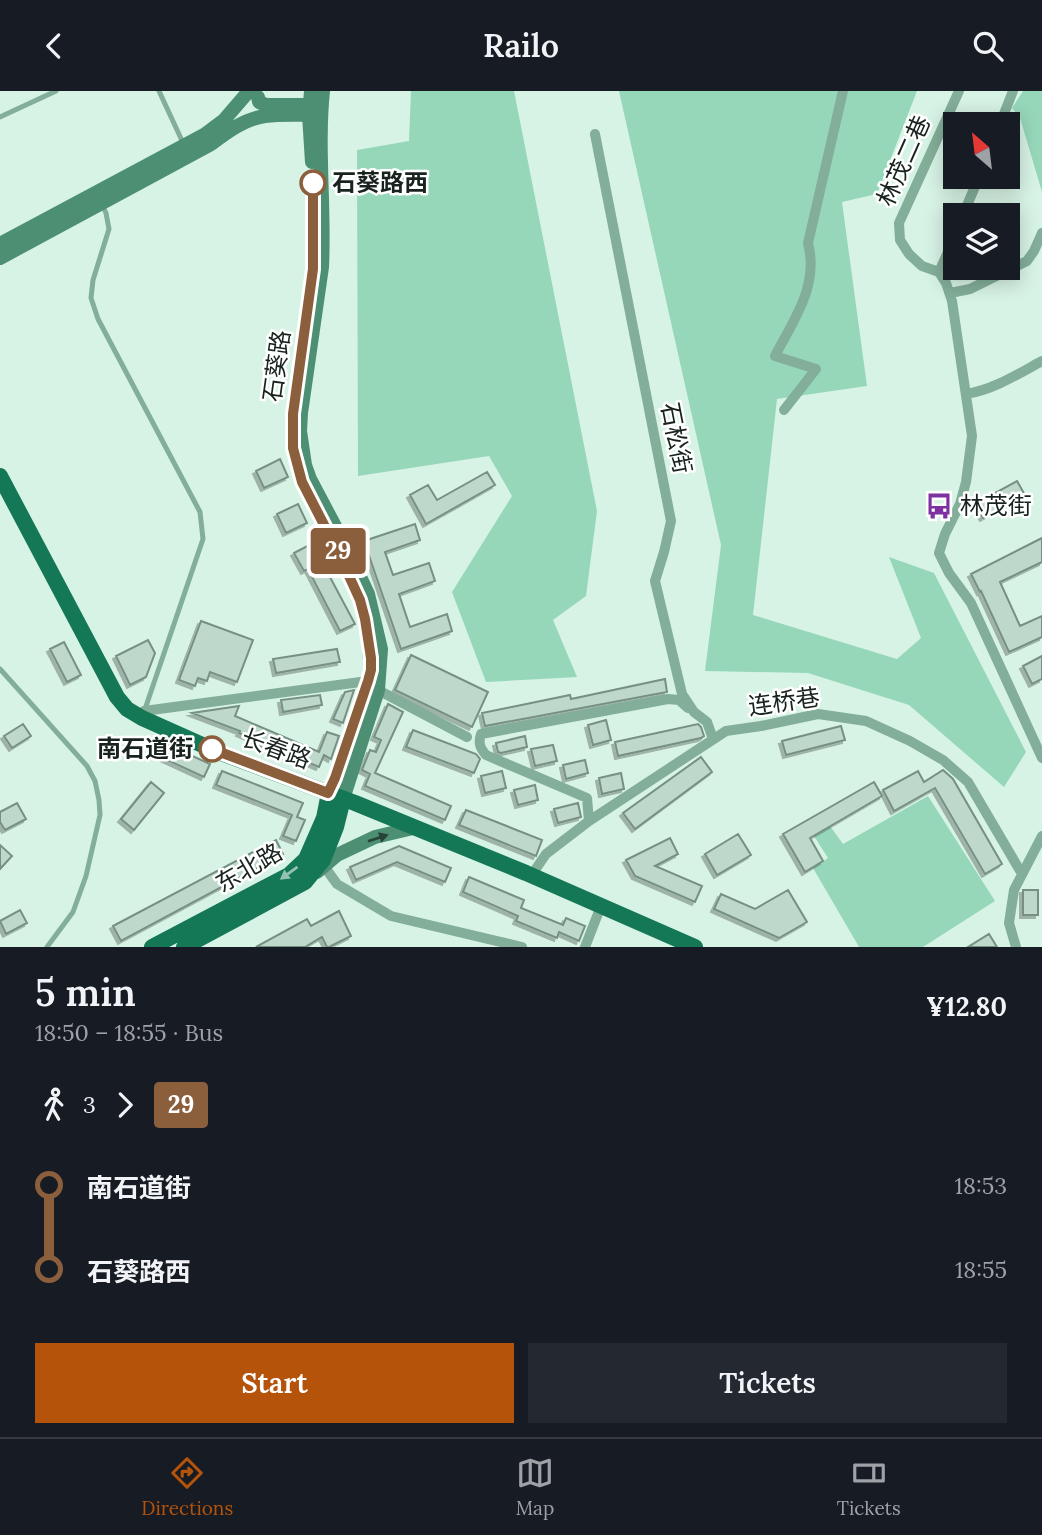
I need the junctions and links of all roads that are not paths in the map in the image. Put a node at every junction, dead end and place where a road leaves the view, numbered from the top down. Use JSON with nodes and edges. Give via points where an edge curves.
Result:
{"nodes":[{"id":1,"x":55,"y":91,"type":"edge"},
{"id":2,"x":159,"y":91,"type":"edge"},
{"id":3,"x":843,"y":91,"type":"edge"},
{"id":4,"x":960,"y":91,"type":"edge"},
{"id":5,"x":1013,"y":91,"type":"edge"},
{"id":6,"x":257,"y":93,"type":"edge"},
{"id":7,"x":314,"y":101,"type":"edge"},
{"id":8,"x":1005,"y":112,"type":"edge"},
{"id":9,"x":0,"y":117,"type":"edge"},
{"id":10,"x":230,"y":129,"type":"junction"},
{"id":11,"x":595,"y":134,"type":"dead end"},
{"id":12,"x":185,"y":146,"type":"junction"},
{"id":13,"x":101,"y":204,"type":"junction"},
{"id":14,"x":1042,"y":233,"type":"edge"},
{"id":15,"x":0,"y":244,"type":"edge"},
{"id":16,"x":0,"y":258,"type":"edge"},
{"id":17,"x":943,"y":263,"type":"edge"},
{"id":18,"x":939,"y":272,"type":"junction"},
{"id":19,"x":950,"y":293,"type":"junction"},
{"id":20,"x":1042,"y":361,"type":"edge"},
{"id":21,"x":966,"y":394,"type":"junction"},
{"id":22,"x":784,"y":410,"type":"dead end"},
{"id":23,"x":0,"y":476,"type":"edge"},
{"id":24,"x":0,"y":669,"type":"edge"},
{"id":25,"x":373,"y":685,"type":"junction"},
{"id":26,"x":694,"y":712,"type":"junction"},
{"id":27,"x":143,"y":715,"type":"junction"},
{"id":28,"x":467,"y":737,"type":"dead end"},
{"id":29,"x":713,"y":739,"type":"junction"},
{"id":30,"x":1042,"y":758,"type":"edge"},
{"id":31,"x":336,"y":796,"type":"junction"},
{"id":32,"x":589,"y":821,"type":"junction"},
{"id":33,"x":413,"y":828,"type":"junction"},
{"id":34,"x":1042,"y":836,"type":"edge"},
{"id":35,"x":324,"y":866,"type":"junction"},
{"id":36,"x":1022,"y":874,"type":"junction"},
{"id":37,"x":531,"y":876,"type":"junction"},
{"id":38,"x":305,"y":881,"type":"junction"},
{"id":39,"x":601,"y":906,"type":"junction"},
{"id":40,"x":203,"y":942,"type":"edge"},
{"id":41,"x":47,"y":947,"type":"edge"},
{"id":42,"x":152,"y":947,"type":"edge"},
{"id":43,"x":184,"y":947,"type":"edge"},
{"id":44,"x":522,"y":947,"type":"edge"},
{"id":45,"x":585,"y":947,"type":"edge"},
{"id":46,"x":695,"y":947,"type":"edge"},
{"id":47,"x":1016,"y":947,"type":"edge"}],
"edges":[{"from":1,"to":9,"type":"lane"},
{"from":2,"to":12,"type":"lane"},
{"from":3,"to":22,"type":"street","via":[[808,243],[812,258],[807,293],[775,356],[816,369]]},
{"from":4,"to":18,"type":"street","name":"林茂二巷","via":[[899,223],[900,240],[909,254],[922,266]]},
{"from":5,"to":8,"type":"street"},
{"from":6,"to":7,"type":"main road","via":[[259,102],[266,105]]},
{"from":6,"to":10,"type":"main road"},
{"from":6,"to":12,"type":"main road"},
{"from":7,"to":10,"type":"main road"},
{"from":7,"to":25,"type":"main road","name":"石葵路","via":[[313,269],[293,414],[293,448],[302,482],[360,600]]},
{"from":10,"to":13,"type":"main road"},
{"from":11,"to":26,"type":"street","name":"石松街","via":[[671,521],[655,581],[682,694]]},
{"from":12,"to":15,"type":"main road"},
{"from":13,"to":16,"type":"main road"},
{"from":13,"to":27,"type":"lane","via":[[109,229],[91,298],[200,512],[203,539]]},
{"from":14,"to":19,"type":"street","via":[[1027,261],[970,289]]},
{"from":17,"to":18,"type":"street"},
{"from":18,"to":19,"type":"street"},
{"from":19,"to":21,"type":"street"},
{"from":20,"to":21,"type":"street","via":[[979,393]]},
{"from":21,"to":30,"type":"street","via":[[972,436],[966,482],[939,553],[971,603]]},
{"from":23,"to":27,"type":"main road","name":"长春路","via":[[117,697],[127,709]]},
{"from":24,"to":41,"type":"lane","via":[[87,766],[99,800],[100,815],[86,876],[73,912]]},
{"from":25,"to":27,"type":"street"},
{"from":25,"to":28,"type":"street"},
{"from":25,"to":31,"type":"main road","name":"石葵路","via":[[335,778]]},
{"from":26,"to":29,"type":"street","name":"石松街","via":[[707,722]]},
{"from":26,"to":32,"type":"street","via":[[679,700],[668,699],[481,734],[480,748],[486,755],[587,798]]},
{"from":27,"to":31,"type":"main road","name":"长春路","via":[[216,751]]},
{"from":29,"to":32,"type":"street","name":"连桥巷"},
{"from":29,"to":36,"type":"street","name":"连桥巷","via":[[726,731],[818,714],[866,721],[943,760],[968,782]]},
{"from":31,"to":33,"type":"main road","name":"长春路"},
{"from":31,"to":38,"type":"main road","name":"东北路","via":[[336,827],[323,860]]},
{"from":31,"to":42,"type":"main road","name":"东北路","one_way":true,"via":[[306,859],[289,875]]},
{"from":32,"to":37,"type":"street","name":"连桥巷","via":[[546,854]]},
{"from":35,"to":33,"type":"main road","one_way":true,"via":[[376,837]]},
{"from":33,"to":37,"type":"main road","name":"长春路"},
{"from":34,"to":36,"type":"street"},
{"from":35,"to":38,"type":"main road"},
{"from":35,"to":44,"type":"street","via":[[337,884],[391,916]]},
{"from":36,"to":47,"type":"street","via":[[1013,890],[1009,922]]},
{"from":37,"to":39,"type":"main road","name":"长春路"},
{"from":38,"to":40,"type":"main road","name":"东北路"},
{"from":39,"to":45,"type":"street"},
{"from":39,"to":46,"type":"main road","name":"长春路"},
{"from":40,"to":43,"type":"main road","name":"东北路"}]}
